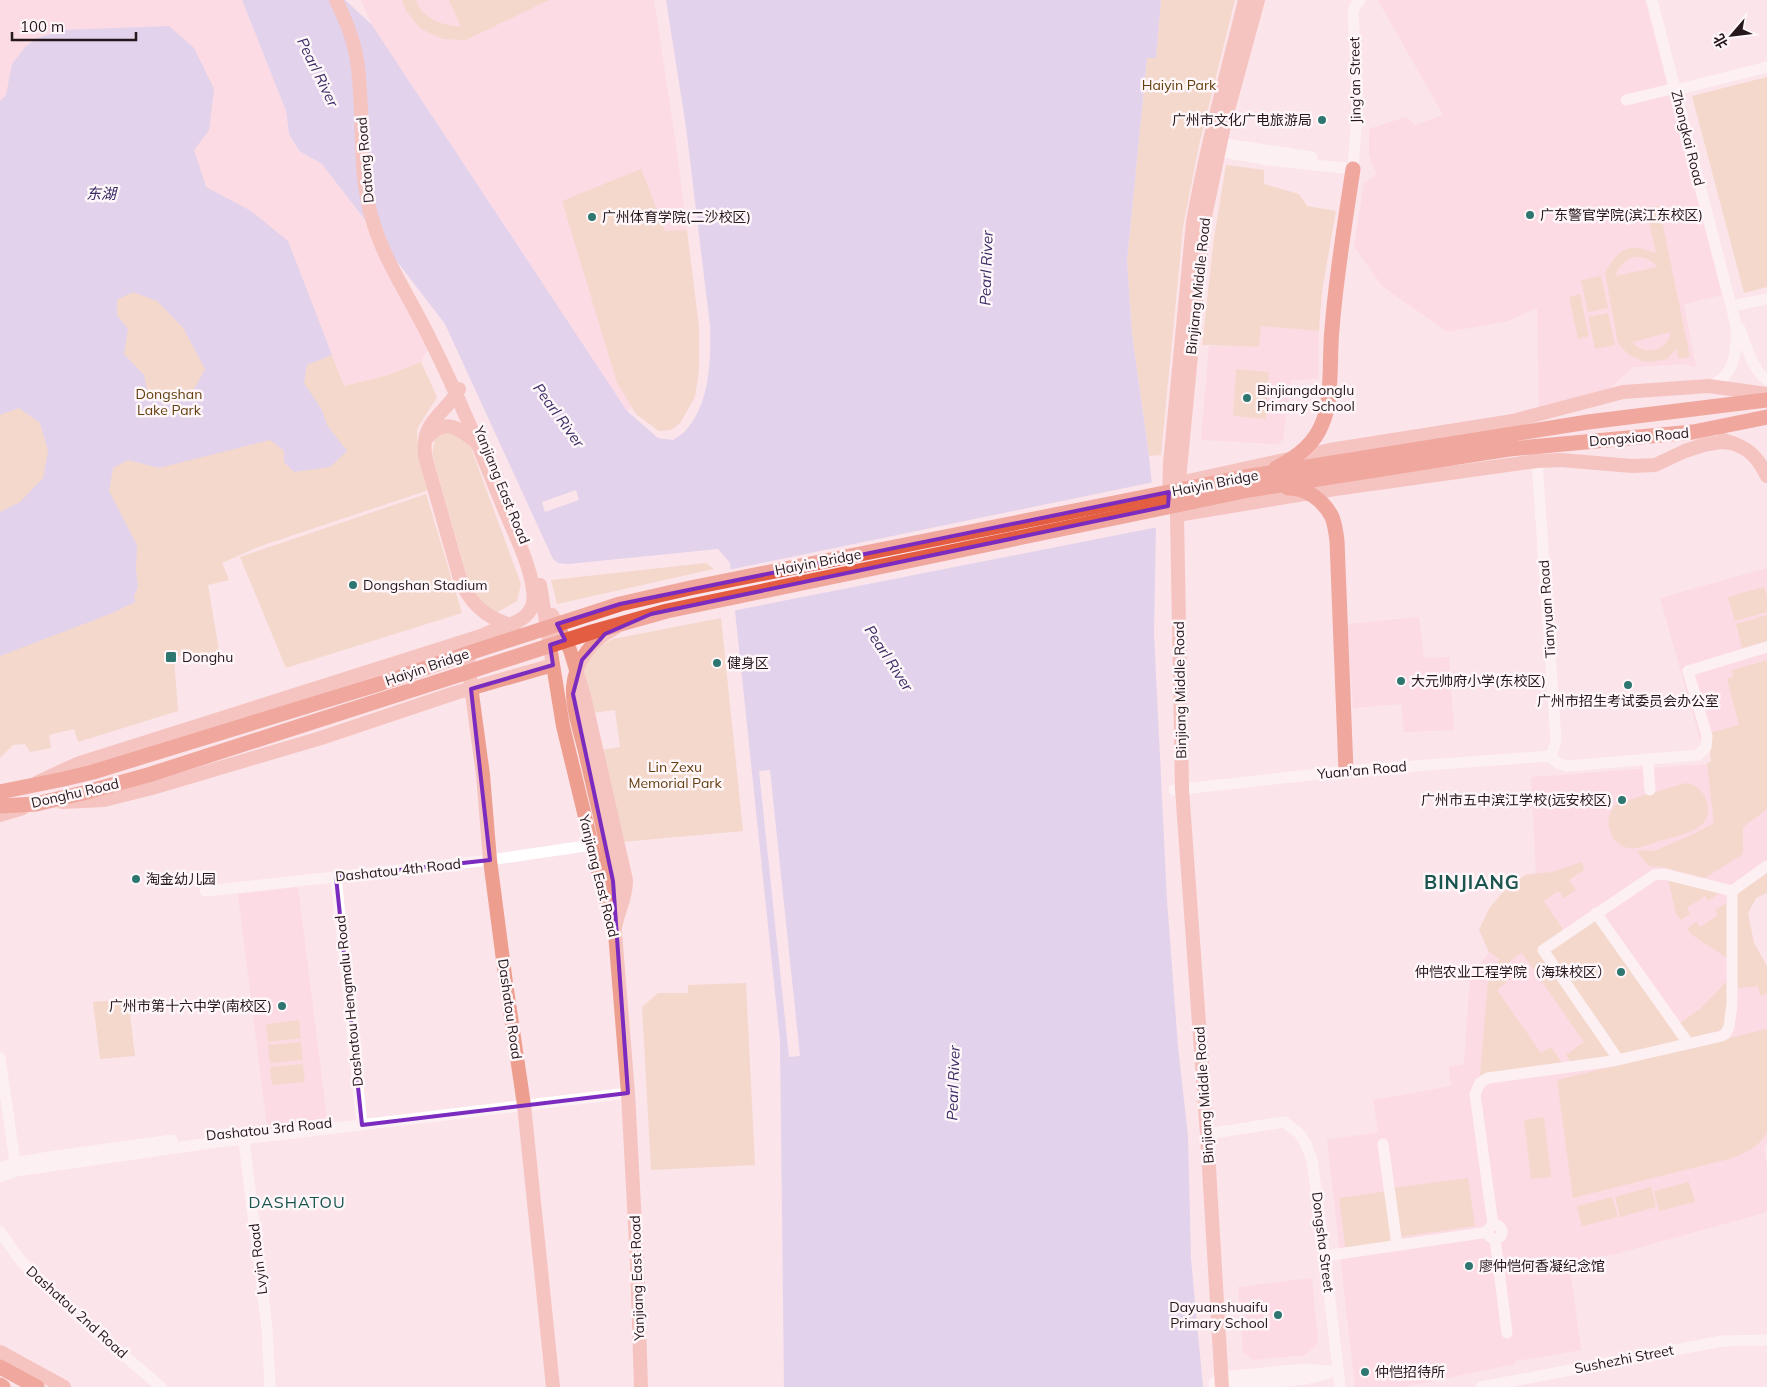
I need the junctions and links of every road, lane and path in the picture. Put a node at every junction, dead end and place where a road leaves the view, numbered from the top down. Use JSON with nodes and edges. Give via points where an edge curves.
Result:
{"nodes":[{"id":1,"x":336,"y":0,"type":"edge"},
{"id":2,"x":346,"y":0,"type":"edge"},
{"id":3,"x":1245,"y":0,"type":"edge"},
{"id":4,"x":1258,"y":0,"type":"edge"},
{"id":5,"x":1360,"y":0,"type":"edge"},
{"id":6,"x":1652,"y":0,"type":"edge"},
{"id":7,"x":1767,"y":67,"type":"edge"},
{"id":8,"x":1676,"y":89,"type":"junction"},
{"id":9,"x":1626,"y":100,"type":"dead end"},
{"id":10,"x":1215,"y":146,"type":"junction"},
{"id":11,"x":1353,"y":166,"type":"junction"},
{"id":12,"x":1767,"y":299,"type":"edge"},
{"id":13,"x":1732,"y":306,"type":"junction"},
{"id":14,"x":435,"y":337,"type":"junction"},
{"id":15,"x":1767,"y":380,"type":"edge"},
{"id":16,"x":1709,"y":386,"type":"junction"},
{"id":17,"x":459,"y":389,"type":"junction"},
{"id":18,"x":1767,"y":394,"type":"edge"},
{"id":19,"x":1767,"y":400,"type":"edge"},
{"id":20,"x":1578,"y":404,"type":"junction"},
{"id":21,"x":1767,"y":417,"type":"edge"},
{"id":22,"x":1540,"y":422,"type":"junction"},
{"id":23,"x":1588,"y":422,"type":"junction"},
{"id":24,"x":1729,"y":426,"type":"junction"},
{"id":25,"x":1693,"y":432,"type":"junction"},
{"id":26,"x":1511,"y":435,"type":"junction"},
{"id":27,"x":1712,"y":437,"type":"junction"},
{"id":28,"x":425,"y":440,"type":"junction"},
{"id":29,"x":477,"y":443,"type":"junction"},
{"id":30,"x":1733,"y":443,"type":"junction"},
{"id":31,"x":1697,"y":448,"type":"junction"},
{"id":32,"x":1330,"y":450,"type":"junction"},
{"id":33,"x":1537,"y":461,"type":"junction"},
{"id":34,"x":1767,"y":476,"type":"edge"},
{"id":35,"x":1179,"y":483,"type":"junction"},
{"id":36,"x":1247,"y":483,"type":"junction"},
{"id":37,"x":1335,"y":489,"type":"junction"},
{"id":38,"x":1169,"y":499,"type":"junction"},
{"id":39,"x":1177,"y":515,"type":"junction"},
{"id":40,"x":539,"y":582,"type":"junction"},
{"id":41,"x":636,"y":618,"type":"junction"},
{"id":42,"x":566,"y":621,"type":"junction"},
{"id":43,"x":482,"y":636,"type":"junction"},
{"id":44,"x":447,"y":647,"type":"junction"},
{"id":45,"x":1767,"y":647,"type":"edge"},
{"id":46,"x":553,"y":665,"type":"junction"},
{"id":47,"x":471,"y":689,"type":"junction"},
{"id":48,"x":455,"y":693,"type":"junction"},
{"id":49,"x":142,"y":756,"type":"joint"},
{"id":50,"x":1551,"y":756,"type":"junction"},
{"id":51,"x":1648,"y":760,"type":"junction"},
{"id":52,"x":1346,"y":771,"type":"junction"},
{"id":53,"x":148,"y":775,"type":"joint"},
{"id":54,"x":29,"y":786,"type":"junction"},
{"id":55,"x":1178,"y":789,"type":"junction"},
{"id":56,"x":1650,"y":790,"type":"dead end"},
{"id":57,"x":0,"y":792,"type":"edge"},
{"id":58,"x":36,"y":804,"type":"junction"},
{"id":59,"x":0,"y":806,"type":"edge"},
{"id":60,"x":0,"y":815,"type":"edge"},
{"id":61,"x":592,"y":845,"type":"junction"},
{"id":62,"x":490,"y":860,"type":"junction"},
{"id":63,"x":1767,"y":866,"type":"edge"},
{"id":64,"x":336,"y":877,"type":"junction"},
{"id":65,"x":204,"y":891,"type":"dead end"},
{"id":66,"x":1732,"y":891,"type":"junction"},
{"id":67,"x":1596,"y":913,"type":"junction"},
{"id":68,"x":615,"y":934,"type":"junction"},
{"id":69,"x":1688,"y":1043,"type":"junction"},
{"id":70,"x":0,"y":1058,"type":"edge"},
{"id":71,"x":1618,"y":1059,"type":"junction"},
{"id":72,"x":628,"y":1093,"type":"junction"},
{"id":73,"x":524,"y":1105,"type":"junction"},
{"id":74,"x":361,"y":1122,"type":"junction"},
{"id":75,"x":1207,"y":1134,"type":"junction"},
{"id":76,"x":243,"y":1135,"type":"junction"},
{"id":77,"x":1383,"y":1144,"type":"dead end"},
{"id":78,"x":16,"y":1167,"type":"junction"},
{"id":79,"x":0,"y":1168,"type":"edge"},
{"id":80,"x":0,"y":1177,"type":"edge"},
{"id":81,"x":0,"y":1232,"type":"edge"},
{"id":82,"x":1492,"y":1232,"type":"junction"},
{"id":83,"x":1397,"y":1245,"type":"junction"},
{"id":84,"x":1326,"y":1256,"type":"junction"},
{"id":85,"x":1507,"y":1333,"type":"dead end"},
{"id":86,"x":1767,"y":1340,"type":"edge"},
{"id":87,"x":0,"y":1357,"type":"edge"},
{"id":88,"x":1338,"y":1372,"type":"junction"},
{"id":89,"x":1220,"y":1385,"type":"edge"},
{"id":90,"x":36,"y":1387,"type":"edge"},
{"id":91,"x":64,"y":1387,"type":"edge"},
{"id":92,"x":161,"y":1387,"type":"edge"},
{"id":93,"x":270,"y":1387,"type":"edge"},
{"id":94,"x":553,"y":1387,"type":"edge"},
{"id":95,"x":641,"y":1387,"type":"edge"},
{"id":96,"x":1340,"y":1387,"type":"edge"},
{"id":97,"x":1481,"y":1387,"type":"edge"}],
"edges":[{"from":1,"to":14,"type":"main road","name":"Datong Road","via":[[357,60],[363,167],[371,215],[385,254]]},
{"from":2,"to":14,"type":"main road","name":"Datong Road","via":[[365,56],[374,187],[379,210],[392,248]]},
{"from":3,"to":10,"type":"main road","name":"Binjiang Middle Road"},
{"from":4,"to":10,"type":"main road","name":"Binjiang Middle Road"},
{"from":5,"to":11,"type":"street","name":"Jing'an Street","via":[[1353,13],[1358,100]]},
{"from":6,"to":8,"type":"street","name":"Zhongkai Road"},
{"from":7,"to":8,"type":"street"},
{"from":8,"to":9,"type":"street"},
{"from":8,"to":13,"type":"street","name":"Zhongkai Road"},
{"from":10,"to":11,"type":"street","via":[[1268,160]]},
{"from":10,"to":35,"type":"main road","name":"Binjiang Middle Road","via":[[1199,263]]},
{"from":10,"to":38,"type":"main road","name":"Binjiang Middle Road","via":[[1193,222]]},
{"from":11,"to":36,"type":"highway","via":[[1332,322],[1328,404],[1322,424],[1309,445],[1290,461]]},
{"from":12,"to":13,"type":"street"},
{"from":13,"to":15,"type":"street","via":[[1752,359],[1761,376]]},
{"from":13,"to":16,"type":"street","via":[[1737,347],[1734,360],[1727,375]]},
{"from":14,"to":17,"type":"main road","name":"Datong Road"},
{"from":16,"to":18,"type":"main road"},
{"from":16,"to":20,"type":"main road","via":[[1623,392]]},
{"from":17,"to":28,"type":"main road","via":[[434,420]]},
{"from":17,"to":29,"type":"main road","name":"Yanjiang East Road"},
{"from":17,"to":40,"type":"main road","name":"Yanjiang East Road","via":[[514,514]]},
{"from":19,"to":23,"type":"highway","name":"Dongxiao Road"},
{"from":20,"to":22,"type":"main road"},
{"from":20,"to":26,"type":"main road"},
{"from":21,"to":24,"type":"highway","name":"Dongxiao Road"},
{"from":22,"to":23,"type":"main road"},
{"from":22,"to":26,"type":"main road"},
{"from":23,"to":26,"type":"highway","name":"Dongxiao Road"},
{"from":24,"to":25,"type":"highway","name":"Dongxiao Road"},
{"from":24,"to":27,"type":"main road"},
{"from":25,"to":26,"type":"highway","name":"Dongxiao Road"},
{"from":25,"to":27,"type":"main road"},
{"from":26,"to":32,"type":"main road"},
{"from":26,"to":36,"type":"highway","name":"Haiyin Bridge"},
{"from":27,"to":30,"type":"main road"},
{"from":27,"to":31,"type":"main road"},
{"from":28,"to":29,"type":"main road","via":[[436,430],[452,426]]},
{"from":28,"to":42,"type":"main road","via":[[425,456],[433,487],[461,583],[472,602],[487,614],[513,626]]},
{"from":29,"to":43,"type":"main road","name":"Yanjiang East Road","via":[[515,534],[534,590],[531,609],[522,618]]},
{"from":30,"to":31,"type":"main road","via":[[1720,442]]},
{"from":30,"to":34,"type":"main road","via":[[1759,459]]},
{"from":31,"to":33,"type":"main road","via":[[1655,465]]},
{"from":32,"to":35,"type":"main road"},
{"from":32,"to":37,"type":"main road","via":[[1322,458],[1322,466],[1326,480]]},
{"from":33,"to":37,"type":"main road"},
{"from":33,"to":50,"type":"street","name":"Tianyuan Road","via":[[1556,741]]},
{"from":35,"to":38,"type":"main road"},
{"from":35,"to":39,"type":"main road","name":"Binjiang Middle Road"},
{"from":36,"to":41,"type":"highway","name":"Haiyin Bridge"},
{"from":36,"to":42,"type":"highway","name":"Haiyin Bridge","via":[[729,580],[620,604]]},
{"from":36,"to":52,"type":"highway","via":[[1304,490],[1319,499],[1332,518],[1337,541]]},
{"from":37,"to":39,"type":"main road"},
{"from":38,"to":39,"type":"main road"},
{"from":38,"to":55,"type":"main road","name":"Binjiang Middle Road"},
{"from":39,"to":55,"type":"main road","name":"Binjiang Middle Road"},
{"from":40,"to":46,"type":"main road","name":"Yanjiang East Road"},
{"from":40,"to":68,"type":"main road","via":[[570,650],[584,696],[626,880],[626,893],[617,914]]},
{"from":41,"to":53,"type":"highway","name":"Haiyin Bridge"},
{"from":41,"to":68,"type":"main road","via":[[611,630],[592,645],[577,670],[573,688],[613,881]]},
{"from":42,"to":49,"type":"highway","name":"Haiyin Bridge","via":[[382,683]]},
{"from":43,"to":44,"type":"main road"},
{"from":43,"to":46,"type":"main road","via":[[505,630],[531,634],[542,642]]},
{"from":43,"to":47,"type":"main road","name":"Dashatou Road","via":[[469,651]]},
{"from":44,"to":48,"type":"main road","via":[[453,651],[461,679]]},
{"from":44,"to":54,"type":"main road","via":[[77,764]]},
{"from":45,"to":51,"type":"street","via":[[1688,671],[1707,736],[1706,747],[1698,756]]},
{"from":46,"to":47,"type":"main road"},
{"from":46,"to":61,"type":"main road","name":"Yanjiang East Road","via":[[563,726]]},
{"from":47,"to":48,"type":"main road"},
{"from":47,"to":62,"type":"main road","name":"Dashatou Road","via":[[484,775]]},
{"from":48,"to":58,"type":"main road","via":[[321,738],[152,788],[104,800]]},
{"from":49,"to":54,"type":"highway","name":"Donghu Road","via":[[64,780]]},
{"from":50,"to":51,"type":"street","via":[[1561,765],[1568,766]]},
{"from":50,"to":52,"type":"street","name":"Yuan'an Road"},
{"from":51,"to":56,"type":"street"},
{"from":52,"to":55,"type":"street","name":"Yuan'an Road"},
{"from":53,"to":58,"type":"highway","name":"Donghu Road"},
{"from":54,"to":57,"type":"highway","name":"Donghu Road"},
{"from":55,"to":75,"type":"main road","name":"Binjiang Middle Road"},
{"from":55,"to":89,"type":"main road","name":"Binjiang Middle Road"},
{"from":58,"to":59,"type":"highway","name":"Donghu Road"},
{"from":58,"to":60,"type":"main road"},
{"from":61,"to":62,"type":"street","name":"Dashatou 4th Road"},
{"from":61,"to":68,"type":"main road","name":"Yanjiang East Road"},
{"from":62,"to":64,"type":"street","name":"Dashatou 4th Road"},
{"from":62,"to":73,"type":"main road","name":"Dashatou Road"},
{"from":63,"to":66,"type":"street"},
{"from":64,"to":65,"type":"street","name":"Dashatou 4th Road"},
{"from":64,"to":74,"type":"street","name":"Dashatou Hengmalu Road"},
{"from":66,"to":67,"type":"street","via":[[1658,874]]},
{"from":66,"to":69,"type":"street","via":[[1729,1028],[1722,1036]]},
{"from":67,"to":69,"type":"street"},
{"from":67,"to":71,"type":"street","via":[[1543,950]]},
{"from":68,"to":72,"type":"main road","name":"Yanjiang East Road"},
{"from":69,"to":71,"type":"street"},
{"from":70,"to":78,"type":"street"},
{"from":71,"to":82,"type":"street","via":[[1488,1078],[1480,1083],[1475,1094]]},
{"from":72,"to":73,"type":"street","name":"Dashatou 3rd Road"},
{"from":72,"to":95,"type":"main road","name":"Yanjiang East Road"},
{"from":73,"to":74,"type":"street","name":"Dashatou 3rd Road"},
{"from":73,"to":94,"type":"main road","name":"Dashatou Road"},
{"from":74,"to":76,"type":"street","name":"Dashatou 3rd Road"},
{"from":75,"to":84,"type":"street","name":"Dongsha Street","via":[[1284,1122],[1299,1133],[1312,1160]]},
{"from":75,"to":89,"type":"main road","name":"Binjiang Middle Road"},
{"from":76,"to":78,"type":"street","name":"Dashatou 3rd Road","via":[[68,1154]]},
{"from":76,"to":93,"type":"street","name":"Lvyin Road","via":[[267,1328]]},
{"from":77,"to":83,"type":"street"},
{"from":78,"to":79,"type":"street"},
{"from":78,"to":80,"type":"street"},
{"from":81,"to":92,"type":"street","name":"Dashatou 2nd Road","via":[[21,1261],[73,1312]]},
{"from":82,"to":83,"type":"street"},
{"from":82,"to":85,"type":"street"},
{"from":83,"to":84,"type":"street"},
{"from":84,"to":88,"type":"street","name":"Dongsha Street"},
{"from":86,"to":97,"type":"street","name":"Sushezhi Street","via":[[1722,1341]]},
{"from":87,"to":90,"type":"highway"},
{"from":87,"to":91,"type":"main road"},
{"from":88,"to":89,"type":"street","via":[[1304,1369]]},
{"from":88,"to":96,"type":"street"}]}
